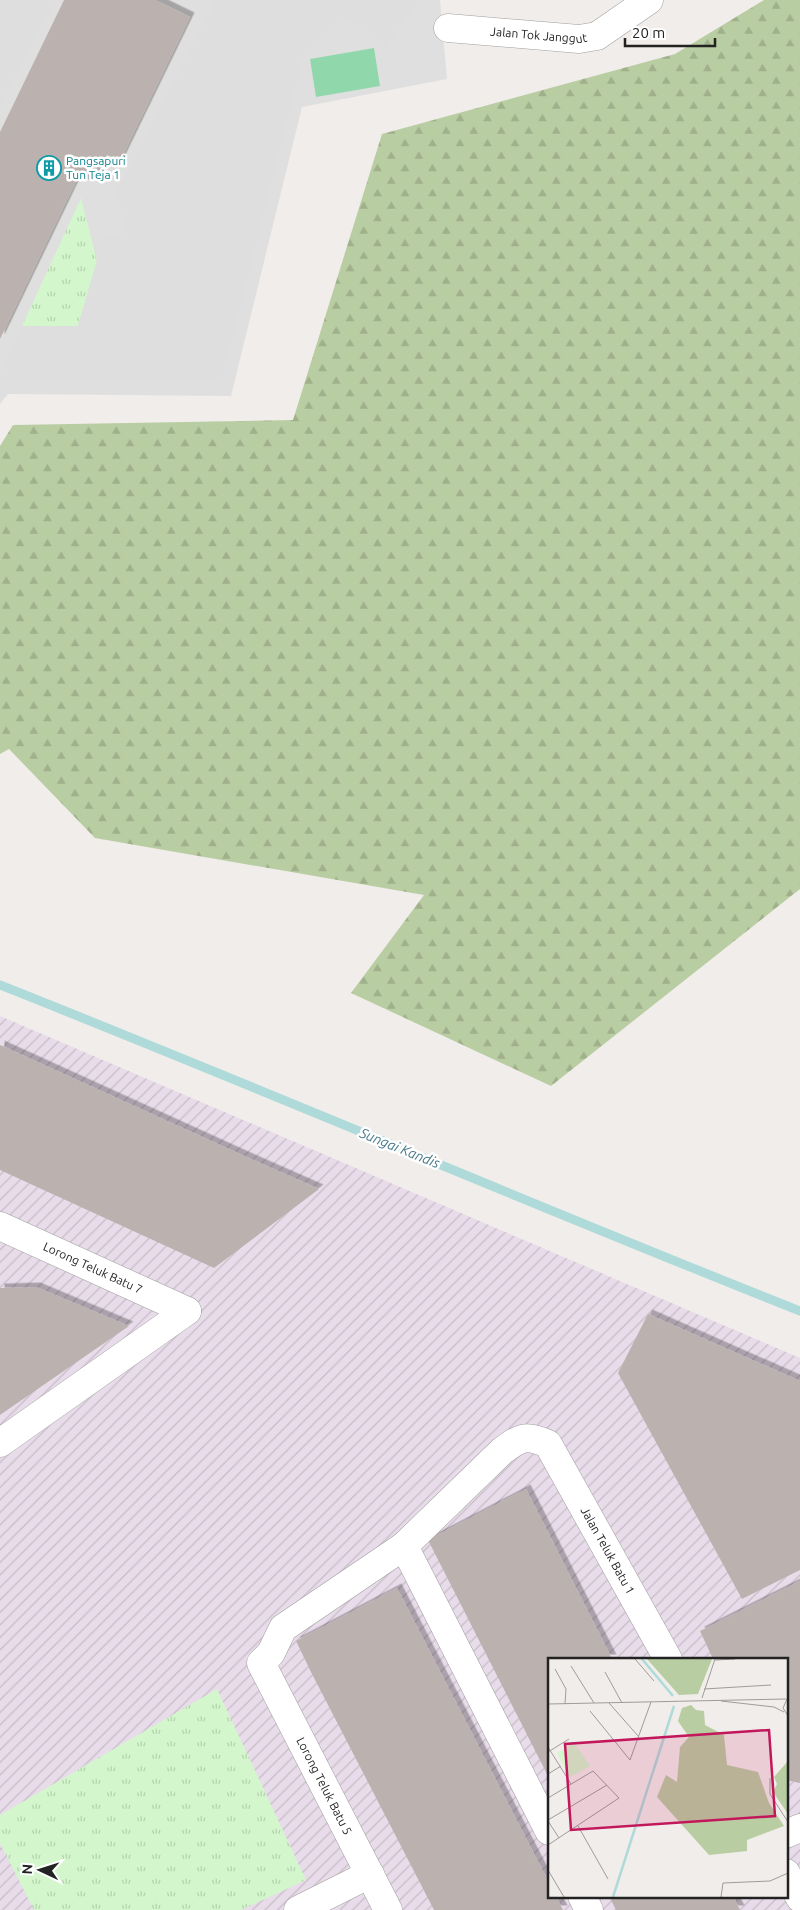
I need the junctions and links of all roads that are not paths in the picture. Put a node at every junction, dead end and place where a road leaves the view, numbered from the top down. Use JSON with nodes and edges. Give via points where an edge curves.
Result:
{"nodes":[{"id":1,"x":649,"y":0,"type":"edge"},
{"id":2,"x":448,"y":28,"type":"dead end"},
{"id":3,"x":0,"y":1226,"type":"edge"},
{"id":4,"x":0,"y":1443,"type":"edge"},
{"id":5,"x":404,"y":1546,"type":"junction"},
{"id":6,"x":667,"y":1658,"type":"edge"},
{"id":7,"x":800,"y":1828,"type":"edge"},
{"id":8,"x":548,"y":1829,"type":"edge"},
{"id":9,"x":788,"y":1833,"type":"edge"},
{"id":10,"x":370,"y":1874,"type":"junction"},
{"id":11,"x":788,"y":1876,"type":"edge"},
{"id":12,"x":583,"y":1898,"type":"edge"},
{"id":13,"x":800,"y":1898,"type":"edge"},
{"id":14,"x":298,"y":1910,"type":"edge"},
{"id":15,"x":388,"y":1910,"type":"edge"},
{"id":16,"x":589,"y":1910,"type":"edge"}],
"edges":[{"from":1,"to":2,"type":"street","name":"Jalan Tok Janggut","via":[[597,36],[579,40]]},
{"from":3,"to":4,"type":"street","name":"Lorong Teluk Batu 7","via":[[188,1310]]},
{"from":5,"to":6,"type":"street","name":"Jalan Teluk Batu 1","via":[[502,1451],[516,1441],[533,1437],[548,1444]]},
{"from":5,"to":8,"type":"street"},
{"from":5,"to":10,"type":"street","name":"Lorong Teluk Batu 5","via":[[283,1628],[271,1653],[260,1663]]},
{"from":7,"to":9,"type":"street"},
{"from":10,"to":14,"type":"street"},
{"from":10,"to":15,"type":"street","name":"Lorong Teluk Batu 5"},
{"from":11,"to":13,"type":"street"},
{"from":12,"to":16,"type":"street"}]}
